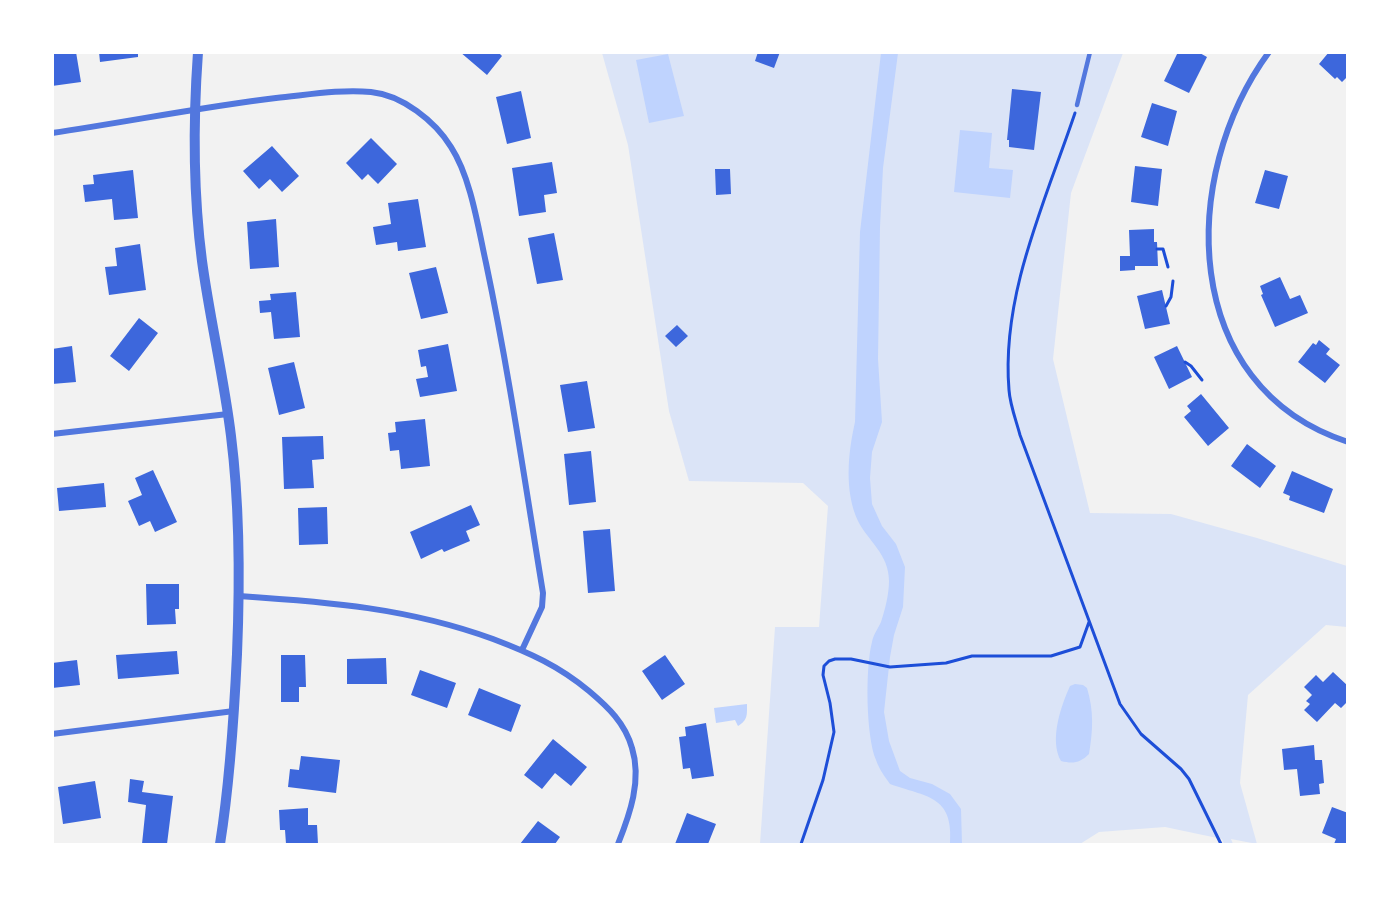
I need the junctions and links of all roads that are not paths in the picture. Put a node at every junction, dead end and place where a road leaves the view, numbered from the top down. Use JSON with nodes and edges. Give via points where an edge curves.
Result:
{"nodes":[{"id":1,"x":198,"y":52,"type":"edge"},
{"id":2,"x":1090,"y":52,"type":"edge"},
{"id":3,"x":1269,"y":52,"type":"edge"},
{"id":4,"x":1077,"y":105,"type":"road end"},
{"id":5,"x":194,"y":110,"type":"junction"},
{"id":6,"x":52,"y":133,"type":"edge"},
{"id":7,"x":228,"y":414,"type":"junction"},
{"id":8,"x":52,"y":434,"type":"edge"},
{"id":9,"x":1347,"y":442,"type":"edge"},
{"id":10,"x":239,"y":596,"type":"junction"},
{"id":11,"x":522,"y":650,"type":"junction"},
{"id":12,"x":234,"y":711,"type":"junction"},
{"id":13,"x":52,"y":734,"type":"edge"},
{"id":14,"x":220,"y":844,"type":"edge"},
{"id":15,"x":618,"y":844,"type":"edge"}],
"edges":[{"from":1,"to":5,"type":"street"},
{"from":2,"to":4,"type":"lane"},
{"from":3,"to":9,"type":"street","via":[[1238,101],[1215,169],[1209,223],[1213,292],[1230,342],[1262,389],[1306,424]]},
{"from":5,"to":6,"type":"street"},
{"from":5,"to":7,"type":"street","via":[[197,218]]},
{"from":5,"to":11,"type":"street","via":[[327,92],[372,92],[406,105],[440,132],[451,147],[466,179],[501,334],[543,593],[542,607]]},
{"from":7,"to":8,"type":"street"},
{"from":7,"to":10,"type":"street","via":[[237,509]]},
{"from":10,"to":11,"type":"street","via":[[393,611],[457,626]]},
{"from":10,"to":12,"type":"street"},
{"from":11,"to":15,"type":"street","via":[[573,678],[614,713],[625,730],[633,748],[635,787],[631,811]]},
{"from":12,"to":13,"type":"street"},
{"from":12,"to":14,"type":"street"}]}
